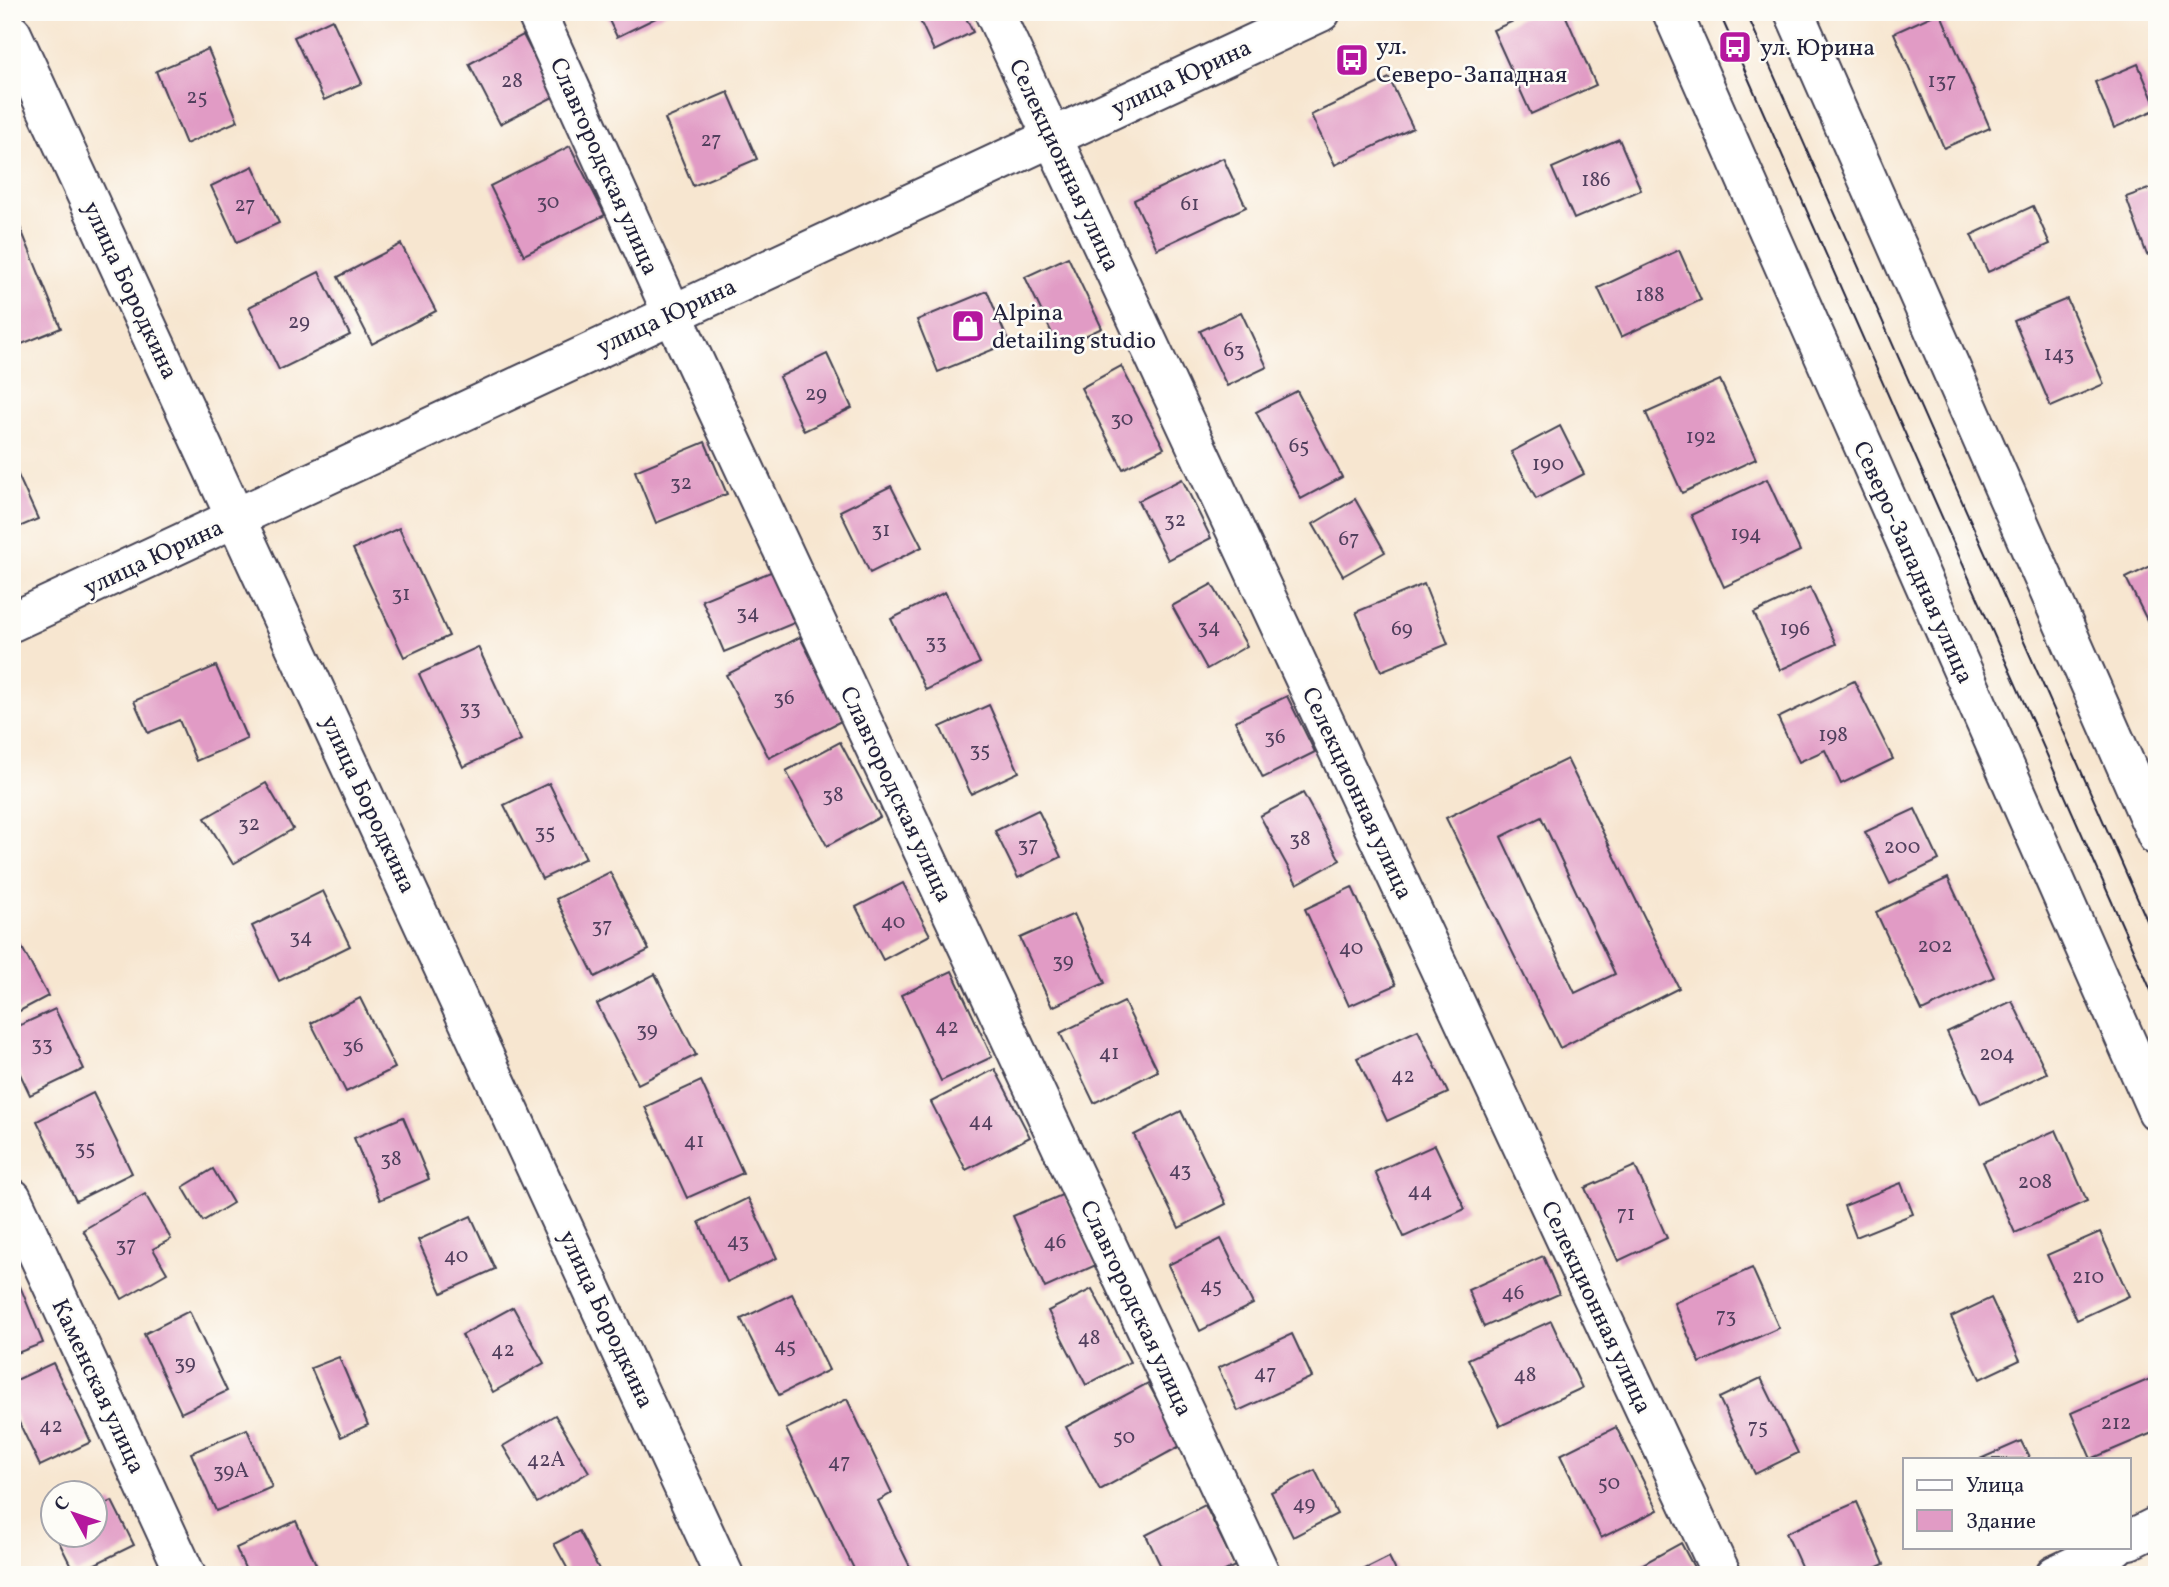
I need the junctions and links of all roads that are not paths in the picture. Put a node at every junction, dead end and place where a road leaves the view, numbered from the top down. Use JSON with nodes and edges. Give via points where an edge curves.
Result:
{"nodes":[{"id":1,"x":536,"y":12,"type":"edge"},
{"id":2,"x":994,"y":12,"type":"edge"},
{"id":3,"x":1321,"y":12,"type":"edge"},
{"id":4,"x":1672,"y":12,"type":"edge"},
{"id":5,"x":1794,"y":12,"type":"edge"},
{"id":6,"x":12,"y":34,"type":"edge"},
{"id":7,"x":1052,"y":137,"type":"junction"},
{"id":8,"x":672,"y":313,"type":"junction"},
{"id":9,"x":236,"y":518,"type":"junction"},
{"id":10,"x":12,"y":622,"type":"edge"},
{"id":11,"x":2157,"y":836,"type":"edge"},
{"id":12,"x":2157,"y":1111,"type":"edge"},
{"id":13,"x":12,"y":1198,"type":"edge"},
{"id":14,"x":2157,"y":1526,"type":"edge"},
{"id":15,"x":2130,"y":1540,"type":"edge"},
{"id":16,"x":2113,"y":1548,"type":"edge"},
{"id":17,"x":186,"y":1575,"type":"edge"},
{"id":18,"x":724,"y":1575,"type":"edge"},
{"id":19,"x":1261,"y":1575,"type":"edge"},
{"id":20,"x":1722,"y":1575,"type":"edge"},
{"id":21,"x":2055,"y":1575,"type":"edge"}],
"edges":[{"from":1,"to":8,"type":"street","name":"Славгородская улица"},
{"from":2,"to":7,"type":"street","name":"Селекционная улица"},
{"from":3,"to":7,"type":"street","name":"улица Юрина"},
{"from":4,"to":12,"type":"street","name":"Северо-Западная улица"},
{"from":5,"to":11,"type":"street"},
{"from":6,"to":9,"type":"street","name":"улица Бородкина"},
{"from":7,"to":8,"type":"street","name":"улица Юрина"},
{"from":7,"to":20,"type":"street","name":"Селекционная улица"},
{"from":8,"to":9,"type":"street","name":"улица Юрина"},
{"from":8,"to":19,"type":"street","name":"Славгородская улица"},
{"from":9,"to":10,"type":"street","name":"улица Юрина"},
{"from":9,"to":18,"type":"street","name":"улица Бородкина"},
{"from":13,"to":17,"type":"street","name":"Каменская улица"},
{"from":14,"to":15,"type":"street"},
{"from":16,"to":21,"type":"street"}]}
